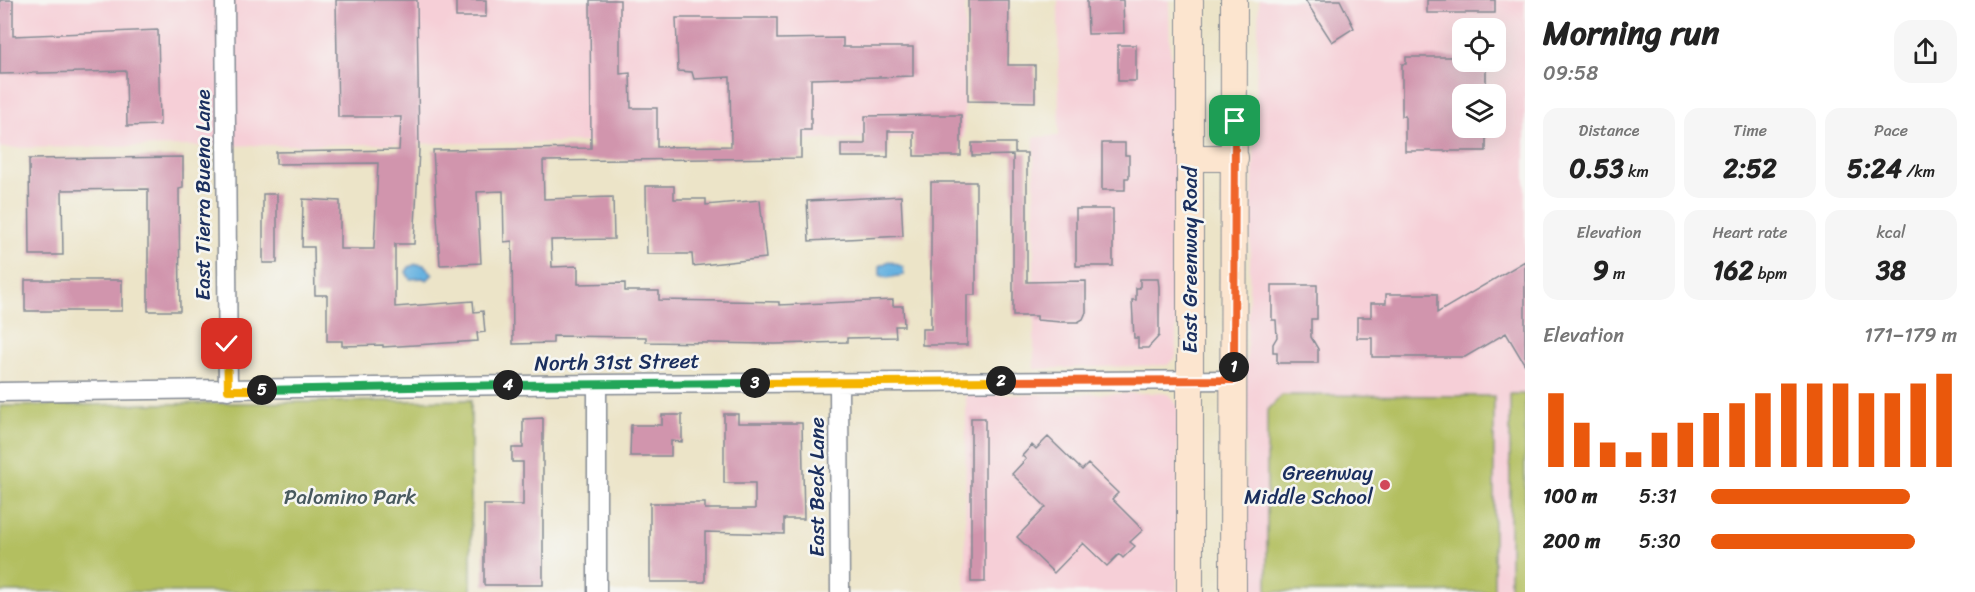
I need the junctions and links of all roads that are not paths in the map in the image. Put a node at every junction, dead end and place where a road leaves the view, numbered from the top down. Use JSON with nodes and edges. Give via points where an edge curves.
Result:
{"nodes":[{"id":1,"x":225,"y":0,"type":"edge"},
{"id":2,"x":1190,"y":0,"type":"edge"},
{"id":3,"x":1234,"y":0,"type":"edge"},
{"id":4,"x":1190,"y":158,"type":"junction"},
{"id":5,"x":1235,"y":158,"type":"junction"},
{"id":6,"x":1190,"y":380,"type":"junction"},
{"id":7,"x":1234,"y":380,"type":"junction"},
{"id":8,"x":838,"y":382,"type":"junction"},
{"id":9,"x":597,"y":384,"type":"junction"},
{"id":10,"x":228,"y":390,"type":"junction"},
{"id":11,"x":0,"y":392,"type":"edge"},
{"id":12,"x":597,"y":592,"type":"edge"},
{"id":13,"x":840,"y":592,"type":"edge"},
{"id":14,"x":1190,"y":592,"type":"edge"},
{"id":15,"x":1233,"y":592,"type":"edge"}],
"edges":[{"from":1,"to":10,"type":"street","name":"East Tierra Buena Lane"},
{"from":2,"to":4,"type":"main road","name":"East Greenway Road"},
{"from":3,"to":5,"type":"main road"},
{"from":4,"to":5,"type":"main road"},
{"from":4,"to":6,"type":"main road","name":"East Greenway Road"},
{"from":5,"to":7,"type":"main road"},
{"from":6,"to":7,"type":"street","name":"North 31st Street"},
{"from":6,"to":8,"type":"street","name":"North 31st Street"},
{"from":6,"to":14,"type":"main road","name":"East Greenway Road"},
{"from":7,"to":15,"type":"main road"},
{"from":8,"to":9,"type":"street","name":"North 31st Street"},
{"from":8,"to":13,"type":"street","name":"East Beck Lane"},
{"from":9,"to":10,"type":"street","name":"North 31st Street"},
{"from":9,"to":12,"type":"street"},
{"from":10,"to":11,"type":"street","name":"North 31st Street"}]}
